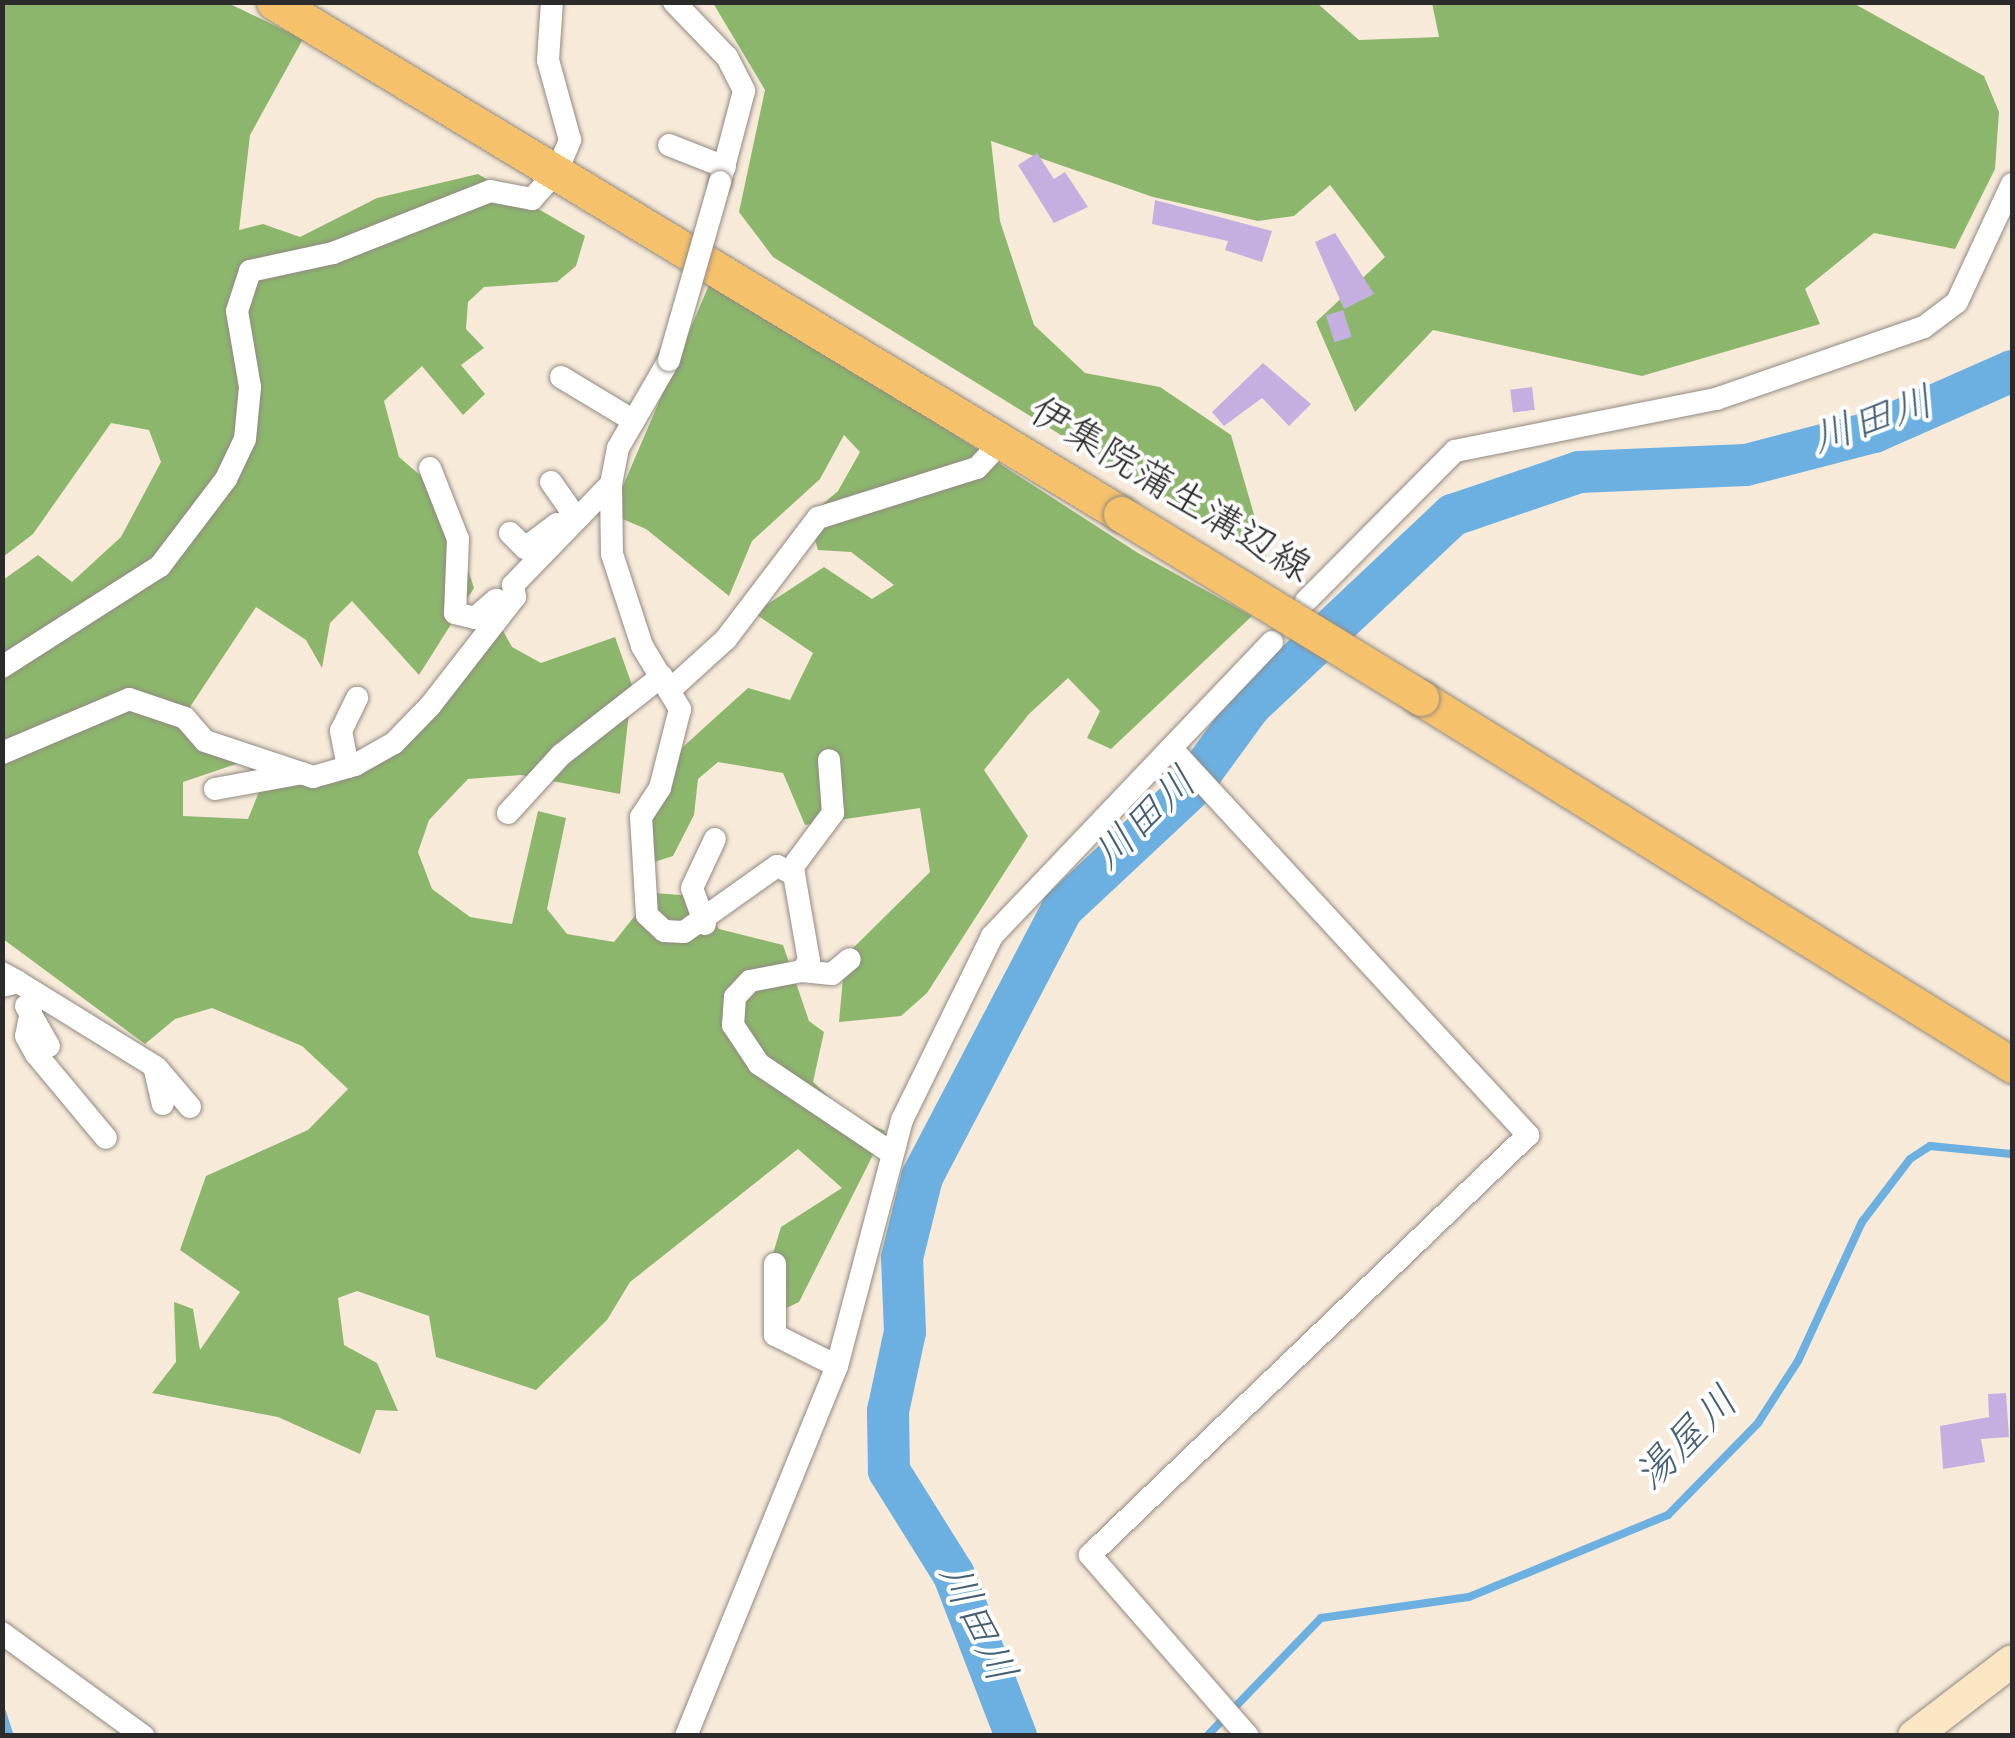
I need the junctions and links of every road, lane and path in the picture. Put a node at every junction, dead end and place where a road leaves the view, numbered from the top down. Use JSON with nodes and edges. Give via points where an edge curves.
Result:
{"nodes":[{"id":1,"x":552,"y":2,"type":"edge"},
{"id":2,"x":674,"y":2,"type":"edge"},
{"id":3,"x":279,"y":4,"type":"edge"},
{"id":4,"x":668,"y":145,"type":"dead end"},
{"id":5,"x":557,"y":171,"type":"junction"},
{"id":6,"x":722,"y":175,"type":"junction"},
{"id":7,"x":2012,"y":184,"type":"edge"},
{"id":8,"x":561,"y":377,"type":"dead end"},
{"id":9,"x":634,"y":420,"type":"junction"},
{"id":10,"x":1001,"y":442,"type":"junction"},
{"id":11,"x":430,"y":468,"type":"dead end"},
{"id":12,"x":551,"y":482,"type":"dead end"},
{"id":13,"x":612,"y":484,"type":"junction"},
{"id":14,"x":574,"y":516,"type":"junction"},
{"id":15,"x":510,"y":533,"type":"dead end"},
{"id":16,"x":514,"y":591,"type":"junction"},
{"id":17,"x":1306,"y":601,"type":"dead end"},
{"id":18,"x":510,"y":627,"type":"dead end"},
{"id":19,"x":1272,"y":642,"type":"dead end"},
{"id":20,"x":2,"y":667,"type":"edge"},
{"id":21,"x":667,"y":683,"type":"junction"},
{"id":22,"x":357,"y":698,"type":"dead end"},
{"id":23,"x":1171,"y":748,"type":"junction"},
{"id":24,"x":2,"y":753,"type":"edge"},
{"id":25,"x":829,"y":760,"type":"dead end"},
{"id":26,"x":348,"y":767,"type":"junction"},
{"id":27,"x":302,"y":773,"type":"junction"},
{"id":28,"x":215,"y":789,"type":"dead end"},
{"id":29,"x":508,"y":813,"type":"dead end"},
{"id":30,"x":715,"y":839,"type":"dead end"},
{"id":31,"x":790,"y":872,"type":"junction"},
{"id":32,"x":706,"y":924,"type":"junction"},
{"id":33,"x":850,"y":959,"type":"dead end"},
{"id":34,"x":802,"y":971,"type":"junction"},
{"id":35,"x":8,"y":982,"type":"edge"},
{"id":36,"x":31,"y":1011,"type":"junction"},
{"id":37,"x":49,"y":1046,"type":"dead end"},
{"id":38,"x":2012,"y":1065,"type":"edge"},
{"id":39,"x":154,"y":1066,"type":"junction"},
{"id":40,"x":162,"y":1104,"type":"dead end"},
{"id":41,"x":190,"y":1106,"type":"dead end"},
{"id":42,"x":106,"y":1138,"type":"dead end"},
{"id":43,"x":893,"y":1154,"type":"junction"},
{"id":44,"x":775,"y":1264,"type":"dead end"},
{"id":45,"x":838,"y":1366,"type":"junction"},
{"id":46,"x":2,"y":1633,"type":"edge"},
{"id":47,"x":2012,"y":1661,"type":"edge"},
{"id":48,"x":143,"y":1736,"type":"edge"},
{"id":49,"x":686,"y":1736,"type":"edge"},
{"id":50,"x":1248,"y":1736,"type":"edge"},
{"id":51,"x":1914,"y":1736,"type":"edge"}],
"edges":[{"from":1,"to":5,"type":"street","via":[[548,60],[570,140]]},
{"from":2,"to":6,"type":"street","via":[[727,57],[744,91]]},
{"from":3,"to":5,"type":"main road","name":"伊集院蒲生溝辺線"},
{"from":4,"to":6,"type":"street"},
{"from":5,"to":10,"type":"main road","name":"伊集院蒲生溝辺線"},
{"from":5,"to":20,"type":"street","via":[[532,199],[490,191],[333,253],[250,271],[237,311],[250,388],[245,439],[226,480],[160,566]]},
{"from":6,"to":9,"type":"street","bridge":true,"via":[[669,360]]},
{"from":7,"to":17,"type":"street","via":[[1957,302],[1924,327],[1716,399],[1455,452]]},
{"from":8,"to":9,"type":"street"},
{"from":9,"to":13,"type":"street"},
{"from":10,"to":21,"type":"street","via":[[976,468],[818,518],[726,638]]},
{"from":10,"to":38,"type":"main road","name":"伊集院蒲生溝辺線","bridge":true},
{"from":11,"to":16,"type":"street","via":[[458,539],[454,614],[476,618]]},
{"from":12,"to":14,"type":"street"},
{"from":13,"to":14,"type":"street"},
{"from":13,"to":21,"type":"street","via":[[612,554],[642,646]]},
{"from":14,"to":15,"type":"street","via":[[525,548]]},
{"from":14,"to":16,"type":"street"},
{"from":16,"to":18,"type":"street"},
{"from":16,"to":26,"type":"street","via":[[394,744]]},
{"from":19,"to":23,"type":"street"},
{"from":21,"to":29,"type":"street","via":[[560,755]]},
{"from":21,"to":32,"type":"street","via":[[677,738],[641,817],[647,914],[664,931]]},
{"from":22,"to":26,"type":"street","via":[[342,732]]},
{"from":23,"to":43,"type":"street","via":[[992,936]]},
{"from":23,"to":50,"type":"street","via":[[1528,1135],[1090,1555]]},
{"from":24,"to":27,"type":"street","via":[[129,700],[185,718],[205,741]]},
{"from":25,"to":31,"type":"street","via":[[833,813]]},
{"from":26,"to":27,"type":"street"},
{"from":27,"to":28,"type":"street"},
{"from":30,"to":32,"type":"street","via":[[692,888]]},
{"from":31,"to":32,"type":"street","via":[[777,866],[755,878]]},
{"from":31,"to":34,"type":"street","via":[[809,961]]},
{"from":33,"to":34,"type":"street","via":[[832,974]]},
{"from":34,"to":43,"type":"street","via":[[750,981],[736,997],[733,1026],[759,1064]]},
{"from":35,"to":36,"type":"street"},
{"from":35,"to":39,"type":"street"},
{"from":36,"to":37,"type":"street"},
{"from":36,"to":42,"type":"street","via":[[26,1036],[36,1054]]},
{"from":39,"to":40,"type":"street"},
{"from":39,"to":41,"type":"street"},
{"from":43,"to":45,"type":"street"},
{"from":44,"to":45,"type":"street","via":[[775,1334]]},
{"from":45,"to":49,"type":"street"},
{"from":46,"to":48,"type":"street"},
{"from":47,"to":51,"type":"main road"}]}
